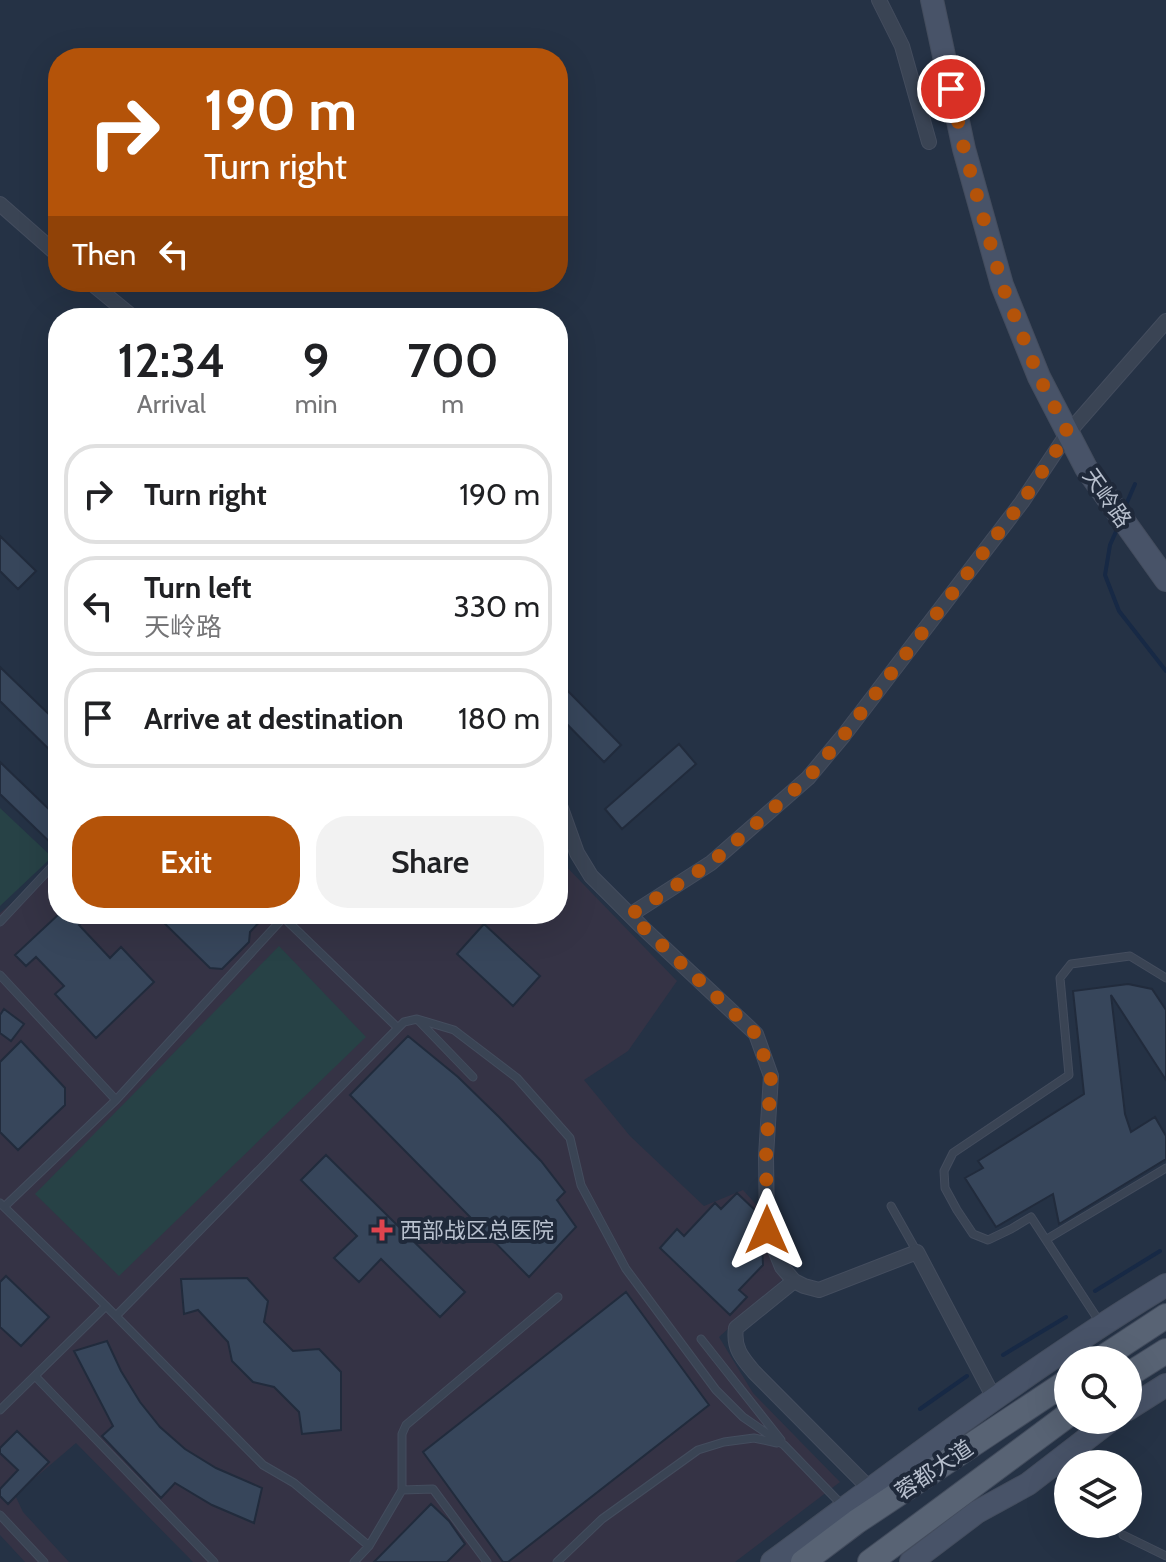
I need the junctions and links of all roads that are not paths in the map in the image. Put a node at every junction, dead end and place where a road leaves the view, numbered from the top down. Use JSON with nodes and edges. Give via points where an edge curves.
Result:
{"nodes":[{"id":1,"x":879,"y":0,"type":"edge"},
{"id":2,"x":932,"y":0,"type":"edge"},
{"id":3,"x":929,"y":142,"type":"dead end"},
{"id":4,"x":0,"y":204,"type":"edge"},
{"id":5,"x":48,"y":246,"type":"edge"},
{"id":6,"x":102,"y":292,"type":"edge"},
{"id":7,"x":122,"y":308,"type":"edge"},
{"id":8,"x":1166,"y":321,"type":"edge"},
{"id":9,"x":1068,"y":433,"type":"junction"},
{"id":10,"x":1166,"y":580,"type":"edge"},
{"id":11,"x":568,"y":828,"type":"edge"},
{"id":12,"x":48,"y":871,"type":"edge"},
{"id":13,"x":630,"y":915,"type":"junction"},
{"id":14,"x":0,"y":922,"type":"edge"},
{"id":15,"x":275,"y":924,"type":"edge"},
{"id":16,"x":290,"y":924,"type":"edge"},
{"id":17,"x":0,"y":975,"type":"edge"},
{"id":18,"x":1166,"y":978,"type":"edge"},
{"id":19,"x":417,"y":1019,"type":"junction"},
{"id":20,"x":398,"y":1028,"type":"junction"},
{"id":21,"x":473,"y":1077,"type":"dead end"},
{"id":22,"x":116,"y":1100,"type":"junction"},
{"id":23,"x":1166,"y":1168,"type":"edge"},
{"id":24,"x":2,"y":1205,"type":"edge"},
{"id":25,"x":891,"y":1206,"type":"dead end"},
{"id":26,"x":1047,"y":1239,"type":"junction"},
{"id":27,"x":917,"y":1252,"type":"junction"},
{"id":28,"x":794,"y":1281,"type":"junction"},
{"id":29,"x":1166,"y":1285,"type":"edge"},
{"id":30,"x":558,"y":1297,"type":"dead end"},
{"id":31,"x":1146,"y":1297,"type":"junction"},
{"id":32,"x":106,"y":1306,"type":"junction"},
{"id":33,"x":116,"y":1316,"type":"junction"},
{"id":34,"x":1164,"y":1321,"type":"edge"},
{"id":35,"x":1101,"y":1325,"type":"junction"},
{"id":36,"x":701,"y":1339,"type":"dead end"},
{"id":37,"x":1122,"y":1346,"type":"edge"},
{"id":38,"x":1166,"y":1351,"type":"edge"},
{"id":39,"x":1142,"y":1366,"type":"edge"},
{"id":40,"x":36,"y":1377,"type":"junction"},
{"id":41,"x":1166,"y":1385,"type":"edge"},
{"id":42,"x":1054,"y":1389,"type":"edge"},
{"id":43,"x":994,"y":1398,"type":"junction"},
{"id":44,"x":1142,"y":1400,"type":"edge"},
{"id":45,"x":0,"y":1410,"type":"edge"},
{"id":46,"x":1054,"y":1425,"type":"edge"},
{"id":47,"x":1093,"y":1434,"type":"edge"},
{"id":48,"x":784,"y":1445,"type":"junction"},
{"id":49,"x":402,"y":1490,"type":"junction"},
{"id":50,"x":878,"y":1496,"type":"junction"},
{"id":51,"x":0,"y":1515,"type":"edge"},
{"id":52,"x":850,"y":1515,"type":"junction"},
{"id":53,"x":901,"y":1537,"type":"junction"},
{"id":54,"x":1129,"y":1538,"type":"edge"},
{"id":55,"x":369,"y":1546,"type":"junction"},
{"id":56,"x":1166,"y":1556,"type":"edge"},
{"id":57,"x":44,"y":1562,"type":"edge"},
{"id":58,"x":214,"y":1562,"type":"edge"},
{"id":59,"x":354,"y":1562,"type":"edge"},
{"id":60,"x":487,"y":1562,"type":"edge"},
{"id":61,"x":557,"y":1562,"type":"edge"},
{"id":62,"x":772,"y":1562,"type":"edge"},
{"id":63,"x":803,"y":1562,"type":"edge"},
{"id":64,"x":870,"y":1562,"type":"edge"},
{"id":65,"x":912,"y":1562,"type":"edge"}],
"edges":[{"from":1,"to":3,"type":"street","via":[[902,46]]},
{"from":2,"to":9,"type":"street","name":"天岭路","via":[[964,149],[1002,285]]},
{"from":4,"to":5,"type":"street"},
{"from":6,"to":7,"type":"street"},
{"from":8,"to":9,"type":"street"},
{"from":9,"to":10,"type":"street","name":"天岭路","via":[[1086,468]]},
{"from":9,"to":13,"type":"street","via":[[1022,502],[808,778],[711,863]]},
{"from":11,"to":13,"type":"street","via":[[591,876]]},
{"from":12,"to":14,"type":"lane"},
{"from":13,"to":28,"type":"street","via":[[756,1034],[771,1076],[767,1230],[782,1267]]},
{"from":15,"to":22,"type":"lane"},
{"from":16,"to":20,"type":"lane"},
{"from":17,"to":22,"type":"lane"},
{"from":18,"to":26,"type":"lane","via":[[1130,956],[1071,964],[1060,978],[1069,1075],[953,1153],[944,1171],[945,1188],[973,1234],[988,1240],[1031,1217]]},
{"from":19,"to":20,"type":"lane"},
{"from":19,"to":21,"type":"lane"},
{"from":19,"to":48,"type":"lane","via":[[454,1030],[485,1052],[517,1078],[570,1138],[581,1185],[626,1269],[716,1390],[743,1417]]},
{"from":20,"to":33,"type":"lane"},
{"from":22,"to":24,"type":"lane"},
{"from":23,"to":26,"type":"lane"},
{"from":24,"to":32,"type":"lane"},
{"from":25,"to":27,"type":"lane"},
{"from":26,"to":35,"type":"lane"},
{"from":27,"to":28,"type":"street","via":[[819,1290]]},
{"from":27,"to":43,"type":"street"},
{"from":28,"to":50,"type":"street","via":[[736,1328],[738,1353]]},
{"from":29,"to":31,"type":"street"},
{"from":30,"to":49,"type":"lane","via":[[406,1425]]},
{"from":31,"to":34,"type":"street"},
{"from":31,"to":35,"type":"street"},
{"from":32,"to":33,"type":"lane"},
{"from":32,"to":40,"type":"lane"},
{"from":33,"to":55,"type":"lane","via":[[263,1465],[294,1483]]},
{"from":34,"to":37,"type":"main road"},
{"from":35,"to":43,"type":"street"},
{"from":36,"to":48,"type":"lane"},
{"from":38,"to":39,"type":"main road"},
{"from":40,"to":45,"type":"lane"},
{"from":40,"to":58,"type":"lane"},
{"from":41,"to":44,"type":"street"},
{"from":42,"to":50,"type":"main road","name":"蓉都大道"},
{"from":43,"to":50,"type":"street"},
{"from":46,"to":53,"type":"main road","name":"蓉都大道"},
{"from":47,"to":65,"type":"street"},
{"from":48,"to":52,"type":"lane"},
{"from":48,"to":61,"type":"lane","via":[[754,1438],[698,1450],[602,1519]]},
{"from":49,"to":55,"type":"lane"},
{"from":49,"to":60,"type":"lane","via":[[433,1489]]},
{"from":50,"to":52,"type":"main road","name":"蓉都大道"},
{"from":51,"to":57,"type":"lane"},
{"from":52,"to":62,"type":"street"},
{"from":52,"to":63,"type":"main road","name":"蓉都大道"},
{"from":53,"to":64,"type":"main road","name":"蓉都大道"},
{"from":53,"to":65,"type":"street"},
{"from":54,"to":56,"type":"lane"},
{"from":55,"to":59,"type":"lane"}]}
